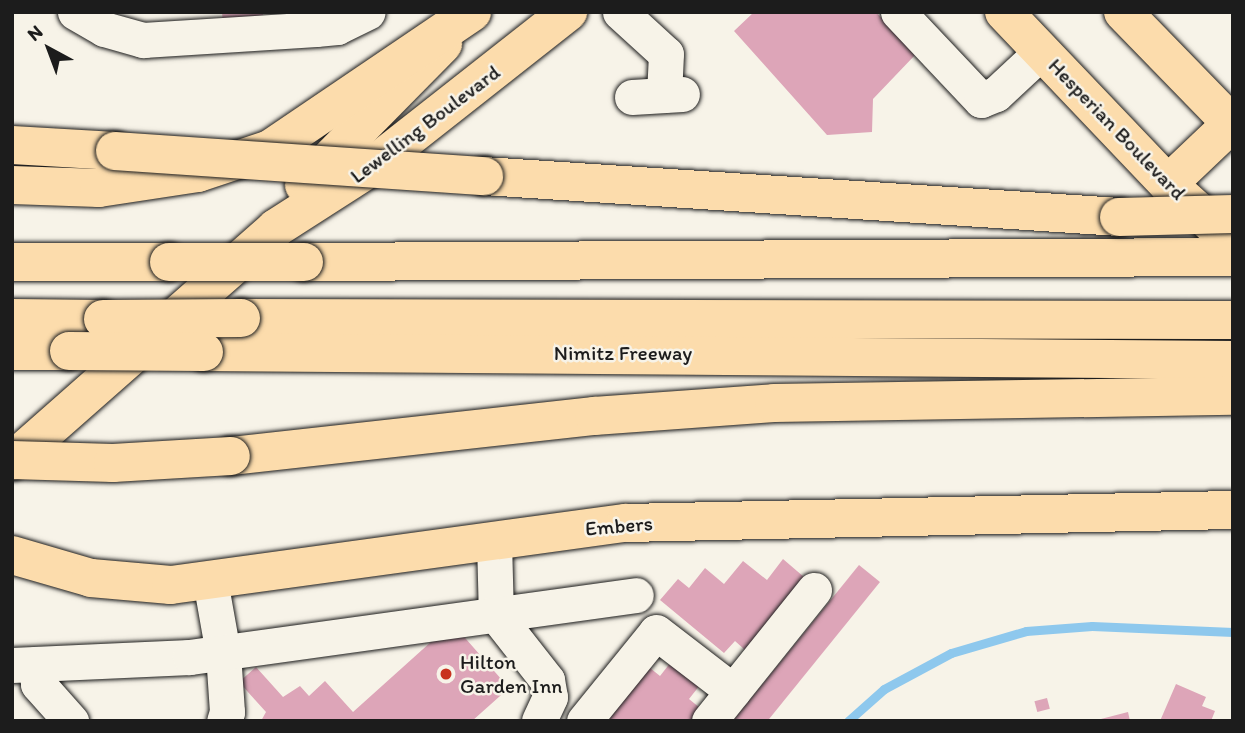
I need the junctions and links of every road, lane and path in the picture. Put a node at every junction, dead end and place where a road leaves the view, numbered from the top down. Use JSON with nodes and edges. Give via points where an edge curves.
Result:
{"nodes":[{"id":1,"x":75,"y":12,"type":"edge"},
{"id":2,"x":368,"y":12,"type":"edge"},
{"id":3,"x":474,"y":12,"type":"edge"},
{"id":4,"x":568,"y":12,"type":"edge"},
{"id":5,"x":620,"y":12,"type":"edge"},
{"id":6,"x":898,"y":12,"type":"edge"},
{"id":7,"x":1004,"y":12,"type":"edge"},
{"id":8,"x":1123,"y":12,"type":"edge"},
{"id":9,"x":1041,"y":51,"type":"junction"},
{"id":10,"x":659,"y":95,"type":"dead end"},
{"id":11,"x":1232,"y":123,"type":"edge"},
{"id":12,"x":12,"y":145,"type":"edge"},
{"id":13,"x":12,"y":184,"type":"edge"},
{"id":14,"x":1168,"y":184,"type":"junction"},
{"id":15,"x":1233,"y":214,"type":"edge"},
{"id":16,"x":276,"y":229,"type":"junction"},
{"id":17,"x":1233,"y":243,"type":"edge"},
{"id":18,"x":1233,"y":257,"type":"edge"},
{"id":19,"x":12,"y":262,"type":"edge"},
{"id":20,"x":12,"y":318,"type":"edge"},
{"id":21,"x":1233,"y":320,"type":"edge"},
{"id":22,"x":12,"y":351,"type":"edge"},
{"id":23,"x":1233,"y":360,"type":"edge"},
{"id":24,"x":1233,"y":396,"type":"edge"},
{"id":25,"x":12,"y":461,"type":"edge"},
{"id":26,"x":1233,"y":510,"type":"edge"},
{"id":27,"x":494,"y":541,"type":"junction"},
{"id":28,"x":12,"y":555,"type":"edge"},
{"id":29,"x":210,"y":580,"type":"junction"},
{"id":30,"x":814,"y":590,"type":"dead end"},
{"id":31,"x":636,"y":596,"type":"dead end"},
{"id":32,"x":496,"y":615,"type":"junction"},
{"id":33,"x":223,"y":653,"type":"junction"},
{"id":34,"x":24,"y":664,"type":"edge"},
{"id":35,"x":733,"y":691,"type":"junction"},
{"id":36,"x":71,"y":721,"type":"edge"},
{"id":37,"x":224,"y":721,"type":"edge"},
{"id":38,"x":539,"y":721,"type":"edge"},
{"id":39,"x":584,"y":721,"type":"edge"},
{"id":40,"x":709,"y":721,"type":"edge"}],
"edges":[{"from":1,"to":2,"type":"lane","via":[[104,29],[143,40],[337,27]]},
{"from":3,"to":13,"type":"main road","via":[[368,87],[265,151],[198,173],[99,188]]},
{"from":3,"to":16,"type":"main road","name":"Lewelling Boulevard","via":[[305,183]]},
{"from":4,"to":16,"type":"main road","name":"Lewelling Boulevard","via":[[371,167]]},
{"from":5,"to":10,"type":"lane","via":[[666,54]]},
{"from":6,"to":9,"type":"lane","via":[[981,100],[996,94]]},
{"from":7,"to":9,"type":"main road","name":"Hesperian Boulevard"},
{"from":8,"to":11,"type":"main road"},
{"from":9,"to":14,"type":"main road","name":"Hesperian Boulevard"},
{"from":11,"to":14,"type":"main road"},
{"from":12,"to":15,"type":"main road","bridge":true,"via":[[1119,217]]},
{"from":14,"to":17,"type":"main road","name":"Hesperian Boulevard"},
{"from":16,"to":25,"type":"main road","name":"Lewelling Boulevard"},
{"from":18,"to":19,"type":"main road","bridge":true},
{"from":20,"to":21,"type":"main road","bridge":true},
{"from":22,"to":23,"type":"main road","name":"Nimitz Freeway","bridge":true},
{"from":24,"to":25,"type":"main road","bridge":true,"via":[[761,404],[594,416],[231,456],[113,463]]},
{"from":26,"to":27,"type":"main road","name":"Embers","via":[[626,523]]},
{"from":27,"to":29,"type":"main road","name":"Embers"},
{"from":27,"to":32,"type":"lane"},
{"from":28,"to":29,"type":"main road","name":"Embers","via":[[91,578],[171,585]]},
{"from":29,"to":33,"type":"lane"},
{"from":30,"to":35,"type":"lane"},
{"from":31,"to":32,"type":"lane"},
{"from":32,"to":33,"type":"lane"},
{"from":32,"to":38,"type":"lane","via":[[547,680],[550,697]]},
{"from":33,"to":34,"type":"lane"},
{"from":33,"to":37,"type":"lane","via":[[228,712]]},
{"from":34,"to":36,"type":"lane"},
{"from":35,"to":39,"type":"lane","via":[[656,632]]},
{"from":35,"to":40,"type":"lane"}]}
